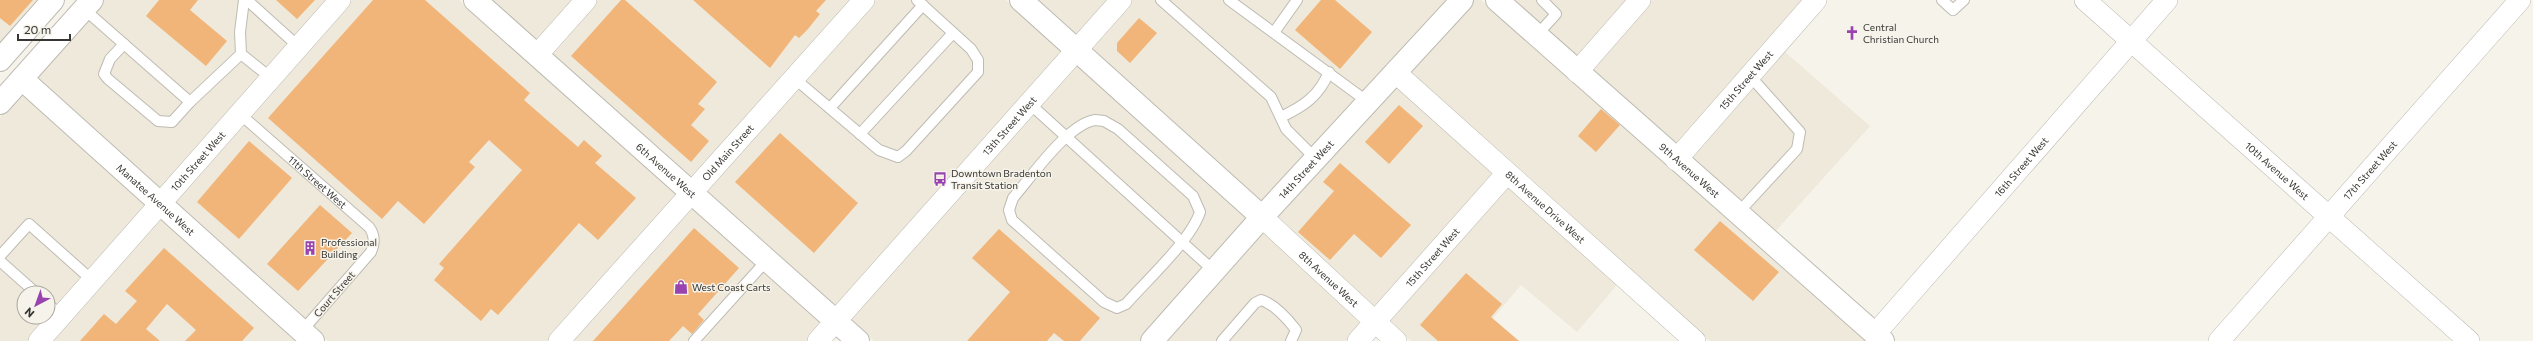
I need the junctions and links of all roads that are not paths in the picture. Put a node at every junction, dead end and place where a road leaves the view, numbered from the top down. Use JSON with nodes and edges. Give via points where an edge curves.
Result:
{"nodes":[{"id":1,"x":53,"y":0,"type":"edge"},
{"id":2,"x":244,"y":0,"type":"edge"},
{"id":3,"x":247,"y":0,"type":"edge"},
{"id":4,"x":340,"y":0,"type":"edge"},
{"id":5,"x":475,"y":0,"type":"edge"},
{"id":6,"x":586,"y":0,"type":"edge"},
{"id":7,"x":864,"y":0,"type":"edge"},
{"id":8,"x":1021,"y":0,"type":"edge"},
{"id":9,"x":1121,"y":0,"type":"edge"},
{"id":10,"x":1162,"y":0,"type":"edge"},
{"id":11,"x":1229,"y":0,"type":"edge"},
{"id":12,"x":1297,"y":0,"type":"edge"},
{"id":13,"x":1462,"y":0,"type":"edge"},
{"id":14,"x":1497,"y":0,"type":"edge"},
{"id":15,"x":1541,"y":0,"type":"edge"},
{"id":16,"x":1640,"y":0,"type":"edge"},
{"id":17,"x":1816,"y":0,"type":"edge"},
{"id":18,"x":1942,"y":0,"type":"edge"},
{"id":19,"x":1964,"y":0,"type":"edge"},
{"id":20,"x":2085,"y":0,"type":"edge"},
{"id":21,"x":2167,"y":0,"type":"edge"},
{"id":22,"x":2520,"y":0,"type":"edge"},
{"id":23,"x":920,"y":3,"type":"edge"},
{"id":24,"x":88,"y":5,"type":"edge"},
{"id":25,"x":1275,"y":31,"type":"junction"},
{"id":26,"x":953,"y":32,"type":"junction"},
{"id":27,"x":1537,"y":35,"type":"junction"},
{"id":28,"x":2131,"y":41,"type":"junction"},
{"id":29,"x":124,"y":44,"type":"junction"},
{"id":30,"x":299,"y":47,"type":"junction"},
{"id":31,"x":1077,"y":50,"type":"junction"},
{"id":32,"x":241,"y":54,"type":"junction"},
{"id":33,"x":537,"y":55,"type":"junction"},
{"id":34,"x":0,"y":59,"type":"edge"},
{"id":35,"x":1329,"y":72,"type":"junction"},
{"id":36,"x":1395,"y":72,"type":"junction"},
{"id":37,"x":1577,"y":72,"type":"junction"},
{"id":38,"x":1750,"y":76,"type":"junction"},
{"id":39,"x":271,"y":78,"type":"junction"},
{"id":40,"x":794,"y":78,"type":"junction"},
{"id":41,"x":22,"y":79,"type":"junction"},
{"id":42,"x":190,"y":102,"type":"junction"},
{"id":43,"x":1368,"y":102,"type":"junction"},
{"id":44,"x":0,"y":103,"type":"edge"},
{"id":45,"x":1030,"y":104,"type":"junction"},
{"id":46,"x":830,"y":108,"type":"junction"},
{"id":47,"x":240,"y":114,"type":"junction"},
{"id":48,"x":1281,"y":117,"type":"junction"},
{"id":49,"x":860,"y":134,"type":"junction"},
{"id":50,"x":1066,"y":137,"type":"junction"},
{"id":51,"x":1315,"y":158,"type":"junction"},
{"id":52,"x":1676,"y":160,"type":"junction"},
{"id":53,"x":1507,"y":173,"type":"junction"},
{"id":54,"x":692,"y":192,"type":"junction"},
{"id":55,"x":161,"y":205,"type":"junction"},
{"id":56,"x":1737,"y":214,"type":"junction"},
{"id":57,"x":2329,"y":216,"type":"junction"},
{"id":58,"x":1262,"y":217,"type":"junction"},
{"id":59,"x":1182,"y":241,"type":"junction"},
{"id":60,"x":0,"y":256,"type":"edge"},
{"id":61,"x":366,"y":258,"type":"joint"},
{"id":62,"x":767,"y":260,"type":"junction"},
{"id":63,"x":0,"y":261,"type":"edge"},
{"id":64,"x":1214,"y":271,"type":"junction"},
{"id":65,"x":93,"y":281,"type":"junction"},
{"id":66,"x":27,"y":285,"type":"edge"},
{"id":67,"x":56,"y":309,"type":"edge"},
{"id":68,"x":836,"y":321,"type":"junction"},
{"id":69,"x":1375,"y":322,"type":"junction"},
{"id":70,"x":48,"y":325,"type":"edge"},
{"id":71,"x":307,"y":336,"type":"edge"},
{"id":72,"x":1879,"y":338,"type":"edge"},
{"id":73,"x":40,"y":341,"type":"edge"},
{"id":74,"x":559,"y":341,"type":"edge"},
{"id":75,"x":694,"y":341,"type":"edge"},
{"id":76,"x":818,"y":341,"type":"edge"},
{"id":77,"x":858,"y":341,"type":"edge"},
{"id":78,"x":1152,"y":341,"type":"edge"},
{"id":79,"x":1222,"y":341,"type":"edge"},
{"id":80,"x":1290,"y":341,"type":"edge"},
{"id":81,"x":1358,"y":341,"type":"edge"},
{"id":82,"x":1396,"y":341,"type":"edge"},
{"id":83,"x":1695,"y":341,"type":"edge"},
{"id":84,"x":2219,"y":341,"type":"edge"},
{"id":85,"x":2469,"y":341,"type":"edge"}],
"edges":[{"from":1,"to":34,"type":"main road"},
{"from":2,"to":32,"type":"lane","via":[[240,32]]},
{"from":3,"to":30,"type":"lane"},
{"from":4,"to":30,"type":"street","name":"10th Street West"},
{"from":5,"to":33,"type":"main road","name":"6th Avenue West"},
{"from":6,"to":33,"type":"street"},
{"from":7,"to":40,"type":"street","name":"Old Main Street"},
{"from":8,"to":31,"type":"main road"},
{"from":9,"to":31,"type":"street","name":"13th Street West"},
{"from":10,"to":48,"type":"lane","via":[[1271,97]]},
{"from":11,"to":25,"type":"lane"},
{"from":12,"to":25,"type":"lane"},
{"from":13,"to":36,"type":"main road","name":"14th Street West"},
{"from":14,"to":27,"type":"main road","name":"9th Avenue West"},
{"from":15,"to":27,"type":"lane","via":[[1556,14]]},
{"from":16,"to":37,"type":"street"},
{"from":17,"to":38,"type":"street","name":"15th Street West"},
{"from":18,"to":19,"type":"lane","via":[[1953,10]]},
{"from":20,"to":28,"type":"street","name":"10th Avenue West"},
{"from":21,"to":28,"type":"street","name":"16th Street West"},
{"from":22,"to":57,"type":"street","name":"17th Street West"},
{"from":23,"to":26,"type":"lane"},
{"from":23,"to":46,"type":"lane"},
{"from":24,"to":29,"type":"lane"},
{"from":24,"to":41,"type":"main road"},
{"from":25,"to":35,"type":"lane"},
{"from":26,"to":49,"type":"lane"},
{"from":26,"to":49,"type":"lane","via":[[971,49],[978,60],[978,72],[968,84],[898,157],[879,150]]},
{"from":27,"to":37,"type":"main road","name":"9th Avenue West"},
{"from":28,"to":57,"type":"street","name":"10th Avenue West"},
{"from":28,"to":72,"type":"street","name":"16th Street West"},
{"from":29,"to":42,"type":"lane"},
{"from":29,"to":42,"type":"lane","via":[[106,66],[104,74],[108,80],[158,121],[172,122]]},
{"from":30,"to":39,"type":"street","name":"10th Street West"},
{"from":31,"to":45,"type":"street","name":"13th Street West"},
{"from":31,"to":58,"type":"main road"},
{"from":32,"to":39,"type":"lane"},
{"from":32,"to":42,"type":"lane"},
{"from":33,"to":54,"type":"main road","name":"6th Avenue West"},
{"from":34,"to":41,"type":"main road","name":"Manatee Avenue West"},
{"from":35,"to":43,"type":"lane"},
{"from":35,"to":48,"type":"lane","via":[[1316,95],[1305,105]]},
{"from":36,"to":43,"type":"main road","name":"14th Street West"},
{"from":36,"to":53,"type":"street","name":"8th Avenue Drive West"},
{"from":37,"to":52,"type":"main road","name":"9th Avenue West"},
{"from":38,"to":52,"type":"street","name":"15th Street West"},
{"from":38,"to":56,"type":"lane","via":[[1800,132],[1800,138],[1797,149]]},
{"from":39,"to":47,"type":"street","name":"10th Street West"},
{"from":40,"to":46,"type":"lane"},
{"from":40,"to":54,"type":"street","name":"Old Main Street"},
{"from":41,"to":44,"type":"main road"},
{"from":41,"to":55,"type":"main road","name":"Manatee Avenue West"},
{"from":43,"to":51,"type":"main road","name":"14th Street West"},
{"from":45,"to":50,"type":"lane"},
{"from":45,"to":68,"type":"street","name":"13th Street West"},
{"from":46,"to":49,"type":"lane"},
{"from":47,"to":55,"type":"street","name":"10th Street West"},
{"from":47,"to":61,"type":"lane","name":"11th Street West","via":[[369,227],[374,242]]},
{"from":48,"to":51,"type":"lane","via":[[1286,129]]},
{"from":50,"to":59,"type":"lane"},
{"from":50,"to":59,"type":"lane","via":[[1087,121],[1104,121],[1118,129],[1193,196],[1200,212],[1197,222]]},
{"from":50,"to":59,"type":"lane","via":[[1013,198],[1009,210],[1012,220],[1104,302],[1117,308],[1126,304]]},
{"from":51,"to":58,"type":"main road","name":"14th Street West"},
{"from":52,"to":56,"type":"main road","name":"9th Avenue West"},
{"from":53,"to":69,"type":"street","name":"15th Street West"},
{"from":53,"to":83,"type":"street","name":"8th Avenue Drive West"},
{"from":54,"to":62,"type":"main road","name":"6th Avenue West"},
{"from":54,"to":74,"type":"street","name":"Old Main Street"},
{"from":55,"to":65,"type":"street","name":"10th Street West"},
{"from":55,"to":71,"type":"main road","name":"Manatee Avenue West"},
{"from":56,"to":72,"type":"main road","name":"9th Avenue West"},
{"from":57,"to":84,"type":"street","name":"17th Street West"},
{"from":57,"to":85,"type":"street","name":"10th Avenue West"},
{"from":58,"to":64,"type":"main road","name":"14th Street West"},
{"from":58,"to":69,"type":"street","name":"8th Avenue West"},
{"from":59,"to":64,"type":"lane"},
{"from":60,"to":65,"type":"lane","via":[[29,224]]},
{"from":61,"to":71,"type":"lane","name":"Court Street"},
{"from":62,"to":68,"type":"main road","name":"6th Avenue West"},
{"from":62,"to":75,"type":"lane"},
{"from":63,"to":66,"type":"lane"},
{"from":64,"to":78,"type":"main road","name":"14th Street West"},
{"from":65,"to":67,"type":"street","name":"10th Street West"},
{"from":68,"to":76,"type":"street","name":"13th Street West"},
{"from":68,"to":77,"type":"main road","name":"6th Avenue West"},
{"from":69,"to":81,"type":"street","name":"15th Street West"},
{"from":69,"to":82,"type":"street","name":"8th Avenue West"},
{"from":70,"to":73,"type":"street","name":"10th Street West"},
{"from":79,"to":80,"type":"lane","via":[[1255,303],[1261,300],[1268,302],[1292,324],[1296,330]]}]}
